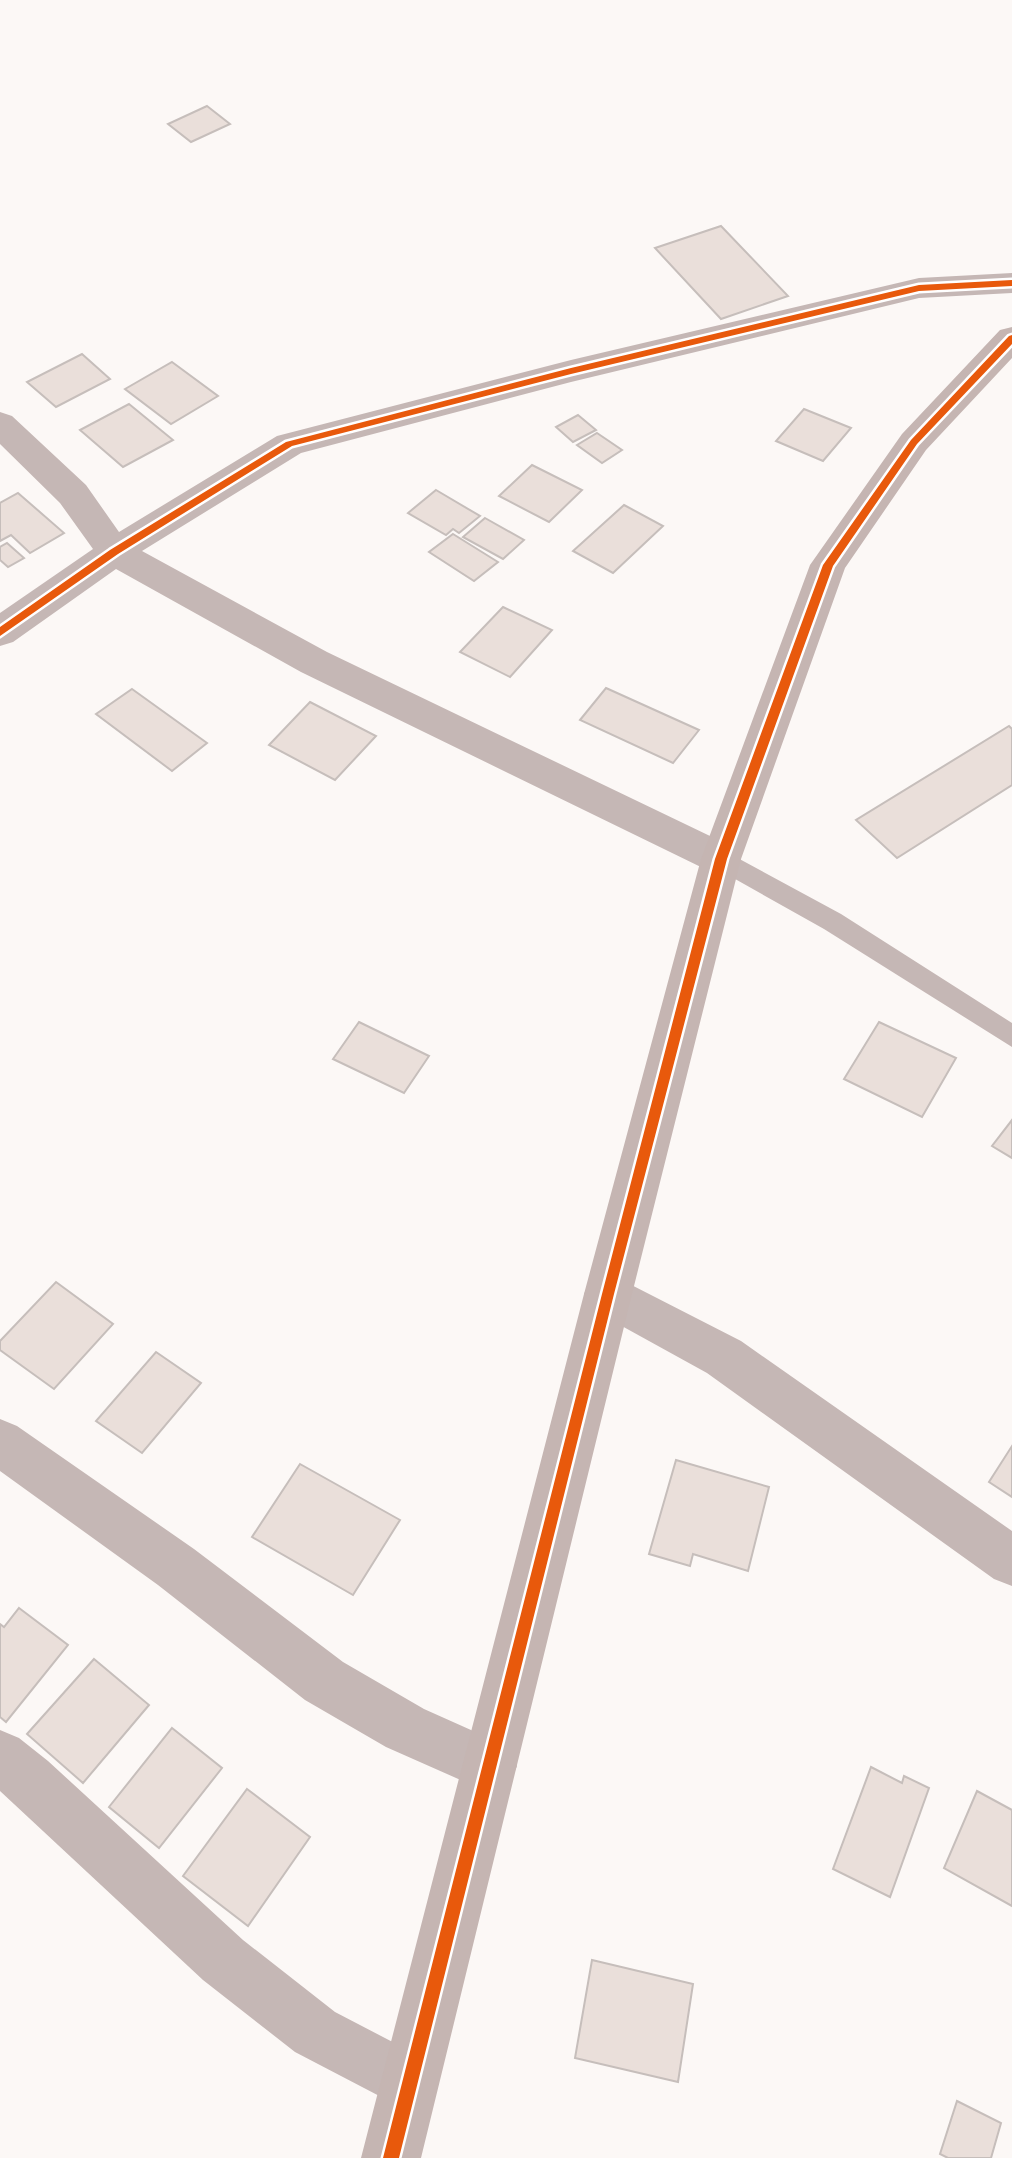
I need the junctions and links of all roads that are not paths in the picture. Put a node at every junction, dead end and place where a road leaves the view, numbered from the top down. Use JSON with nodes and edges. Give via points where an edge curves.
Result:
{"nodes":[{"id":1,"x":1012,"y":283,"type":"edge"},
{"id":2,"x":1012,"y":338,"type":"edge"},
{"id":3,"x":0,"y":424,"type":"edge"},
{"id":4,"x":114,"y":552,"type":"junction"},
{"id":5,"x":0,"y":632,"type":"edge"},
{"id":6,"x":721,"y":859,"type":"junction"},
{"id":7,"x":1012,"y":1036,"type":"edge"},
{"id":8,"x":608,"y":1294,"type":"junction"},
{"id":9,"x":0,"y":1442,"type":"edge"},
{"id":10,"x":1012,"y":1561,"type":"edge"},
{"id":11,"x":0,"y":1757,"type":"edge"},
{"id":12,"x":490,"y":1766,"type":"junction"},
{"id":13,"x":410,"y":2083,"type":"junction"},
{"id":14,"x":391,"y":2158,"type":"edge"}],
"edges":[{"from":1,"to":4,"type":"street","via":[[919,288],[289,444]]},
{"from":2,"to":6,"type":"street","via":[[914,442],[828,565]]},
{"from":3,"to":4,"type":"street","via":[[73,494]]},
{"from":4,"to":5,"type":"street"},
{"from":4,"to":6,"type":"street","via":[[314,662]]},
{"from":6,"to":7,"type":"lane","via":[[854,932]]},
{"from":6,"to":8,"type":"street"},
{"from":8,"to":10,"type":"street","via":[[724,1357]]},
{"from":8,"to":12,"type":"street"},
{"from":9,"to":12,"type":"street","via":[[324,1681],[405,1728]]},
{"from":11,"to":13,"type":"street","via":[[223,1960],[315,2032]]},
{"from":12,"to":13,"type":"street"},
{"from":13,"to":14,"type":"street"}]}
